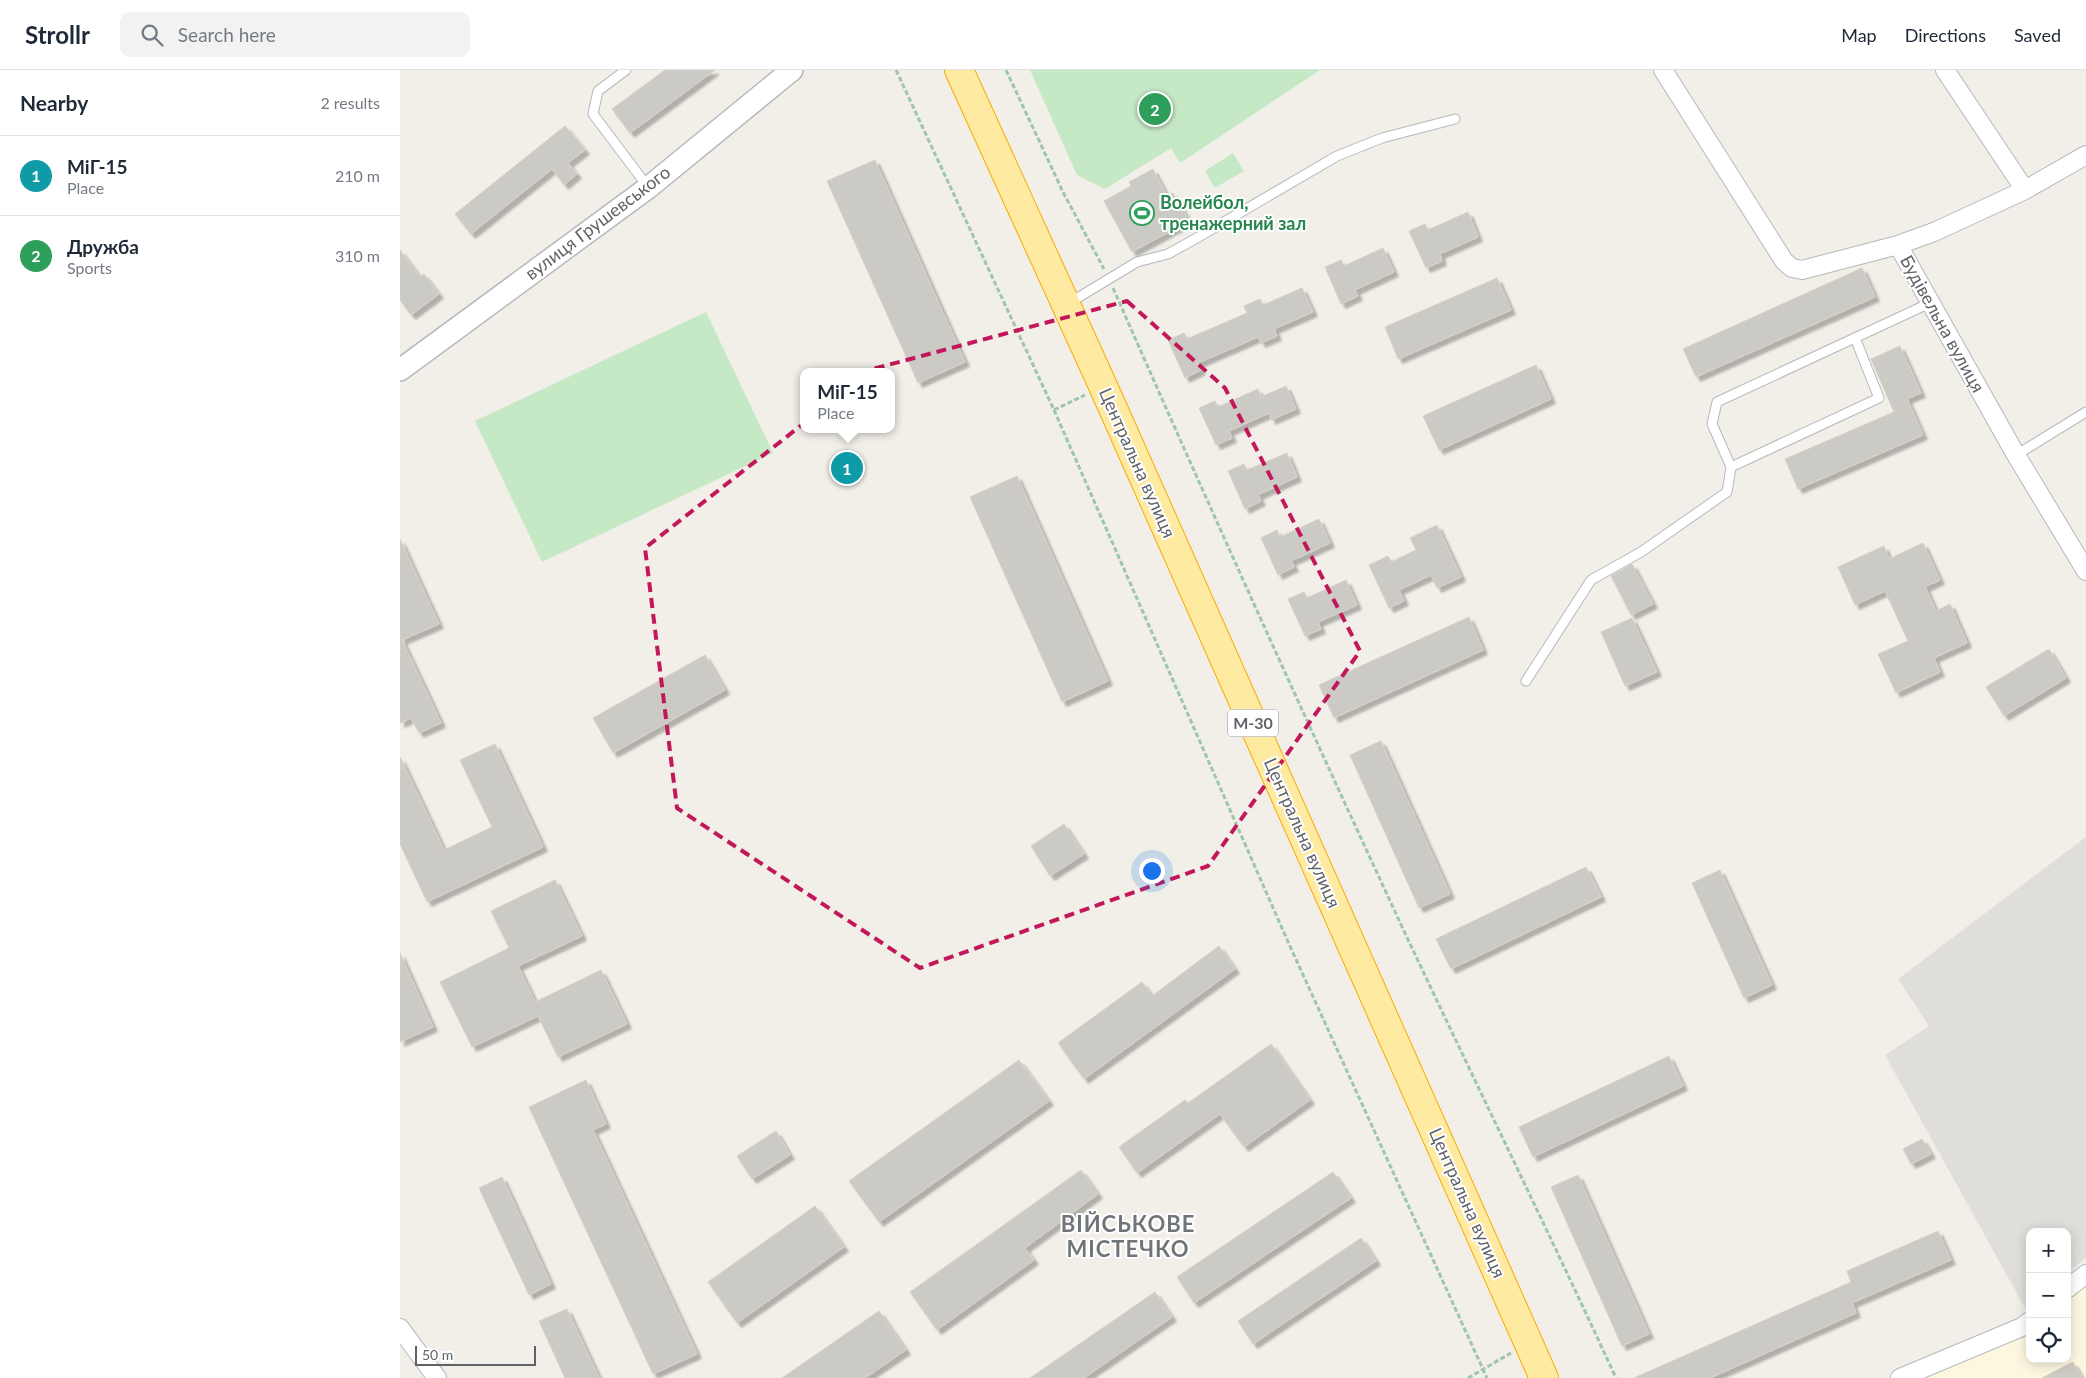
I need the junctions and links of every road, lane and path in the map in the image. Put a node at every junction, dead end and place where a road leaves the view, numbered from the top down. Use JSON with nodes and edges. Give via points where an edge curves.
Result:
{"nodes":[{"id":1,"x":626,"y":70,"type":"edge"},
{"id":2,"x":792,"y":70,"type":"edge"},
{"id":3,"x":896,"y":70,"type":"edge"},
{"id":4,"x":959,"y":70,"type":"edge"},
{"id":5,"x":1006,"y":70,"type":"edge"},
{"id":6,"x":1663,"y":70,"type":"edge"},
{"id":7,"x":1945,"y":70,"type":"edge"},
{"id":8,"x":1455,"y":118,"type":"dead end"},
{"id":9,"x":2086,"y":155,"type":"edge"},
{"id":10,"x":648,"y":187,"type":"junction"},
{"id":11,"x":2025,"y":190,"type":"junction"},
{"id":12,"x":1898,"y":245,"type":"junction"},
{"id":13,"x":1109,"y":278,"type":"junction"},
{"id":14,"x":1930,"y":303,"type":"junction"},
{"id":15,"x":1066,"y":305,"type":"junction"},
{"id":16,"x":1855,"y":338,"type":"junction"},
{"id":17,"x":401,"y":366,"type":"edge"},
{"id":18,"x":1085,"y":395,"type":"dead end"},
{"id":19,"x":1054,"y":410,"type":"junction"},
{"id":20,"x":2086,"y":412,"type":"edge"},
{"id":21,"x":2016,"y":455,"type":"junction"},
{"id":22,"x":1731,"y":467,"type":"junction"},
{"id":23,"x":2086,"y":571,"type":"edge"},
{"id":24,"x":1526,"y":681,"type":"dead end"},
{"id":25,"x":2086,"y":1274,"type":"edge"},
{"id":26,"x":2071,"y":1286,"type":"edge"},
{"id":27,"x":2026,"y":1324,"type":"edge"},
{"id":28,"x":400,"y":1328,"type":"edge"},
{"id":29,"x":1529,"y":1344,"type":"junction"},
{"id":30,"x":1483,"y":1368,"type":"junction"},
{"id":31,"x":437,"y":1378,"type":"edge"},
{"id":32,"x":1468,"y":1378,"type":"edge"},
{"id":33,"x":1487,"y":1378,"type":"edge"},
{"id":34,"x":1544,"y":1378,"type":"edge"},
{"id":35,"x":1616,"y":1378,"type":"edge"},
{"id":36,"x":1900,"y":1378,"type":"edge"}],
"edges":[{"from":1,"to":10,"type":"lane","via":[[598,91],[593,114]]},
{"from":2,"to":10,"type":"street","name":"вулиця Грушевського"},
{"from":3,"to":19,"type":"path"},
{"from":4,"to":15,"type":"highway","name":"Центральна вулиця","number":"М-30"},
{"from":5,"to":13,"type":"path","via":[[1063,192]]},
{"from":6,"to":12,"type":"street","name":"Будівельна вулиця","via":[[1784,262],[1792,268],[1802,270]]},
{"from":7,"to":11,"type":"street"},
{"from":8,"to":13,"type":"lane","via":[[1382,138],[1337,156],[1175,250],[1137,262]]},
{"from":9,"to":11,"type":"street"},
{"from":10,"to":17,"type":"street","name":"вулиця Грушевського"},
{"from":11,"to":12,"type":"street"},
{"from":12,"to":14,"type":"street","name":"Будівельна вулиця"},
{"from":13,"to":15,"type":"lane"},
{"from":13,"to":35,"type":"path","via":[[1218,527],[1328,766]]},
{"from":14,"to":16,"type":"lane"},
{"from":14,"to":21,"type":"street","name":"Будівельна вулиця"},
{"from":15,"to":29,"type":"highway","name":"Центральна вулиця","number":"М-30"},
{"from":16,"to":22,"type":"lane","via":[[1717,402],[1712,424]]},
{"from":16,"to":22,"type":"lane","via":[[1879,398]]},
{"from":18,"to":19,"type":"path"},
{"from":19,"to":30,"type":"path","via":[[1288,944]]},
{"from":20,"to":21,"type":"lane"},
{"from":21,"to":23,"type":"street","name":"Будівельна вулиця"},
{"from":22,"to":24,"type":"lane","via":[[1727,492],[1641,552],[1591,580]]},
{"from":25,"to":26,"type":"street"},
{"from":27,"to":36,"type":"street"},
{"from":28,"to":31,"type":"street"},
{"from":29,"to":30,"type":"path"},
{"from":29,"to":34,"type":"highway","name":"Центральна вулиця","number":"М-30"},
{"from":30,"to":32,"type":"path"},
{"from":30,"to":33,"type":"path"}]}
